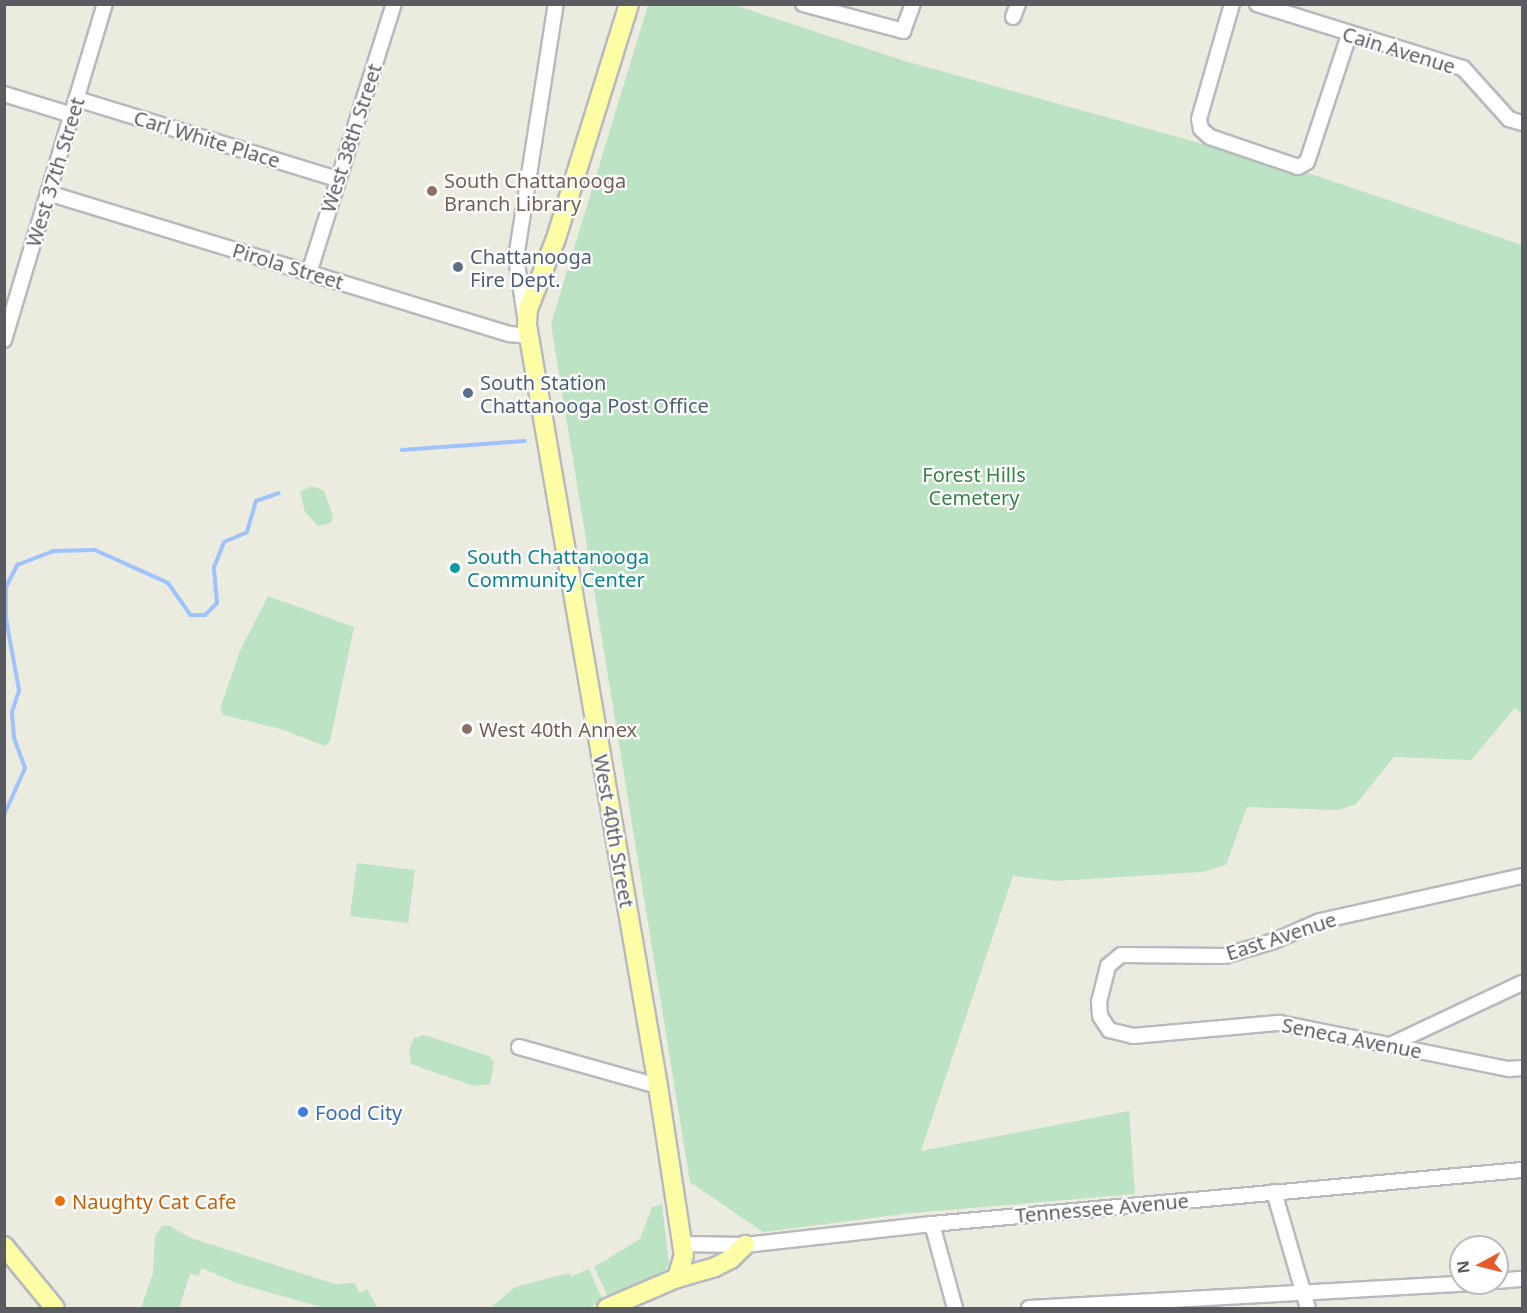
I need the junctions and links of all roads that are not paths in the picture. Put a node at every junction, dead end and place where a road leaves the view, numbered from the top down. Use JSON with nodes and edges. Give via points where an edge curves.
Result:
{"nodes":[{"id":1,"x":105,"y":4,"type":"edge"},
{"id":2,"x":393,"y":4,"type":"edge"},
{"id":3,"x":556,"y":4,"type":"edge"},
{"id":4,"x":629,"y":4,"type":"edge"},
{"id":5,"x":803,"y":4,"type":"edge"},
{"id":6,"x":913,"y":4,"type":"edge"},
{"id":7,"x":1232,"y":4,"type":"edge"},
{"id":8,"x":1257,"y":4,"type":"edge"},
{"id":9,"x":1349,"y":35,"type":"junction"},
{"id":10,"x":4,"y":94,"type":"edge"},
{"id":11,"x":77,"y":99,"type":"junction"},
{"id":12,"x":72,"y":115,"type":"junction"},
{"id":13,"x":1522,"y":123,"type":"edge"},
{"id":14,"x":337,"y":179,"type":"junction"},
{"id":15,"x":48,"y":193,"type":"junction"},
{"id":16,"x":309,"y":273,"type":"junction"},
{"id":17,"x":528,"y":330,"type":"junction"},
{"id":18,"x":4,"y":340,"type":"edge"},
{"id":19,"x":1522,"y":876,"type":"edge"},
{"id":20,"x":1522,"y":983,"type":"edge"},
{"id":21,"x":1109,"y":1030,"type":"joint"},
{"id":22,"x":1390,"y":1045,"type":"junction"},
{"id":23,"x":519,"y":1047,"type":"dead end"},
{"id":24,"x":1522,"y":1068,"type":"edge"},
{"id":25,"x":657,"y":1086,"type":"junction"},
{"id":26,"x":1522,"y":1170,"type":"edge"},
{"id":27,"x":1274,"y":1192,"type":"junction"},
{"id":28,"x":932,"y":1224,"type":"junction"},
{"id":29,"x":682,"y":1244,"type":"junction"},
{"id":30,"x":745,"y":1245,"type":"junction"},
{"id":31,"x":4,"y":1246,"type":"edge"},
{"id":32,"x":677,"y":1278,"type":"junction"},
{"id":33,"x":1449,"y":1284,"type":"edge"},
{"id":34,"x":1304,"y":1292,"type":"junction"},
{"id":35,"x":55,"y":1308,"type":"edge"},
{"id":36,"x":607,"y":1308,"type":"edge"},
{"id":37,"x":955,"y":1308,"type":"edge"},
{"id":38,"x":1029,"y":1308,"type":"edge"},
{"id":39,"x":1308,"y":1308,"type":"edge"}],
"edges":[{"from":1,"to":11,"type":"street","name":"West 37th Street"},
{"from":2,"to":14,"type":"street","name":"West 38th Street"},
{"from":3,"to":17,"type":"street","via":[[516,258]]},
{"from":4,"to":17,"type":"main road","name":"West 40th Street","via":[[555,241],[528,309]]},
{"from":5,"to":6,"type":"street","via":[[903,31]]},
{"from":7,"to":9,"type":"street","via":[[1199,119],[1200,129],[1210,137],[1298,167],[1307,162]]},
{"from":8,"to":9,"type":"street","name":"Cain Avenue"},
{"from":9,"to":13,"type":"street","name":"Cain Avenue","via":[[1463,68],[1509,119]]},
{"from":10,"to":12,"type":"street"},
{"from":11,"to":12,"type":"street","name":"West 37th Street"},
{"from":11,"to":14,"type":"street","name":"Carl White Place"},
{"from":12,"to":15,"type":"street","name":"West 37th Street"},
{"from":14,"to":16,"type":"street","name":"West 38th Street"},
{"from":15,"to":16,"type":"street","name":"Pirola Street"},
{"from":15,"to":18,"type":"street","name":"West 37th Street"},
{"from":16,"to":17,"type":"street","name":"Pirola Street","via":[[510,334]]},
{"from":17,"to":25,"type":"main road","name":"West 40th Street"},
{"from":19,"to":21,"type":"street","name":"East Avenue","via":[[1320,921],[1224,957],[1120,955],[1108,966],[1101,984],[1100,1016]]},
{"from":20,"to":22,"type":"street"},
{"from":21,"to":22,"type":"street","name":"Seneca Avenue","via":[[1133,1036],[1280,1023]]},
{"from":22,"to":24,"type":"street","name":"Seneca Avenue"},
{"from":23,"to":25,"type":"street"},
{"from":25,"to":29,"type":"main road","name":"West 40th Street"},
{"from":26,"to":27,"type":"street","name":"Tennessee Avenue"},
{"from":27,"to":28,"type":"street","name":"Tennessee Avenue"},
{"from":27,"to":34,"type":"street"},
{"from":28,"to":30,"type":"street","name":"Tennessee Avenue"},
{"from":28,"to":37,"type":"street"},
{"from":29,"to":30,"type":"street","name":"Tennessee Avenue"},
{"from":29,"to":32,"type":"main road","name":"West 40th Street","via":[[684,1264]]},
{"from":30,"to":32,"type":"main road","via":[[731,1259],[713,1268]]},
{"from":31,"to":35,"type":"main road"},
{"from":32,"to":36,"type":"main road"},
{"from":33,"to":34,"type":"street"},
{"from":34,"to":38,"type":"street"},
{"from":34,"to":39,"type":"street"}]}
